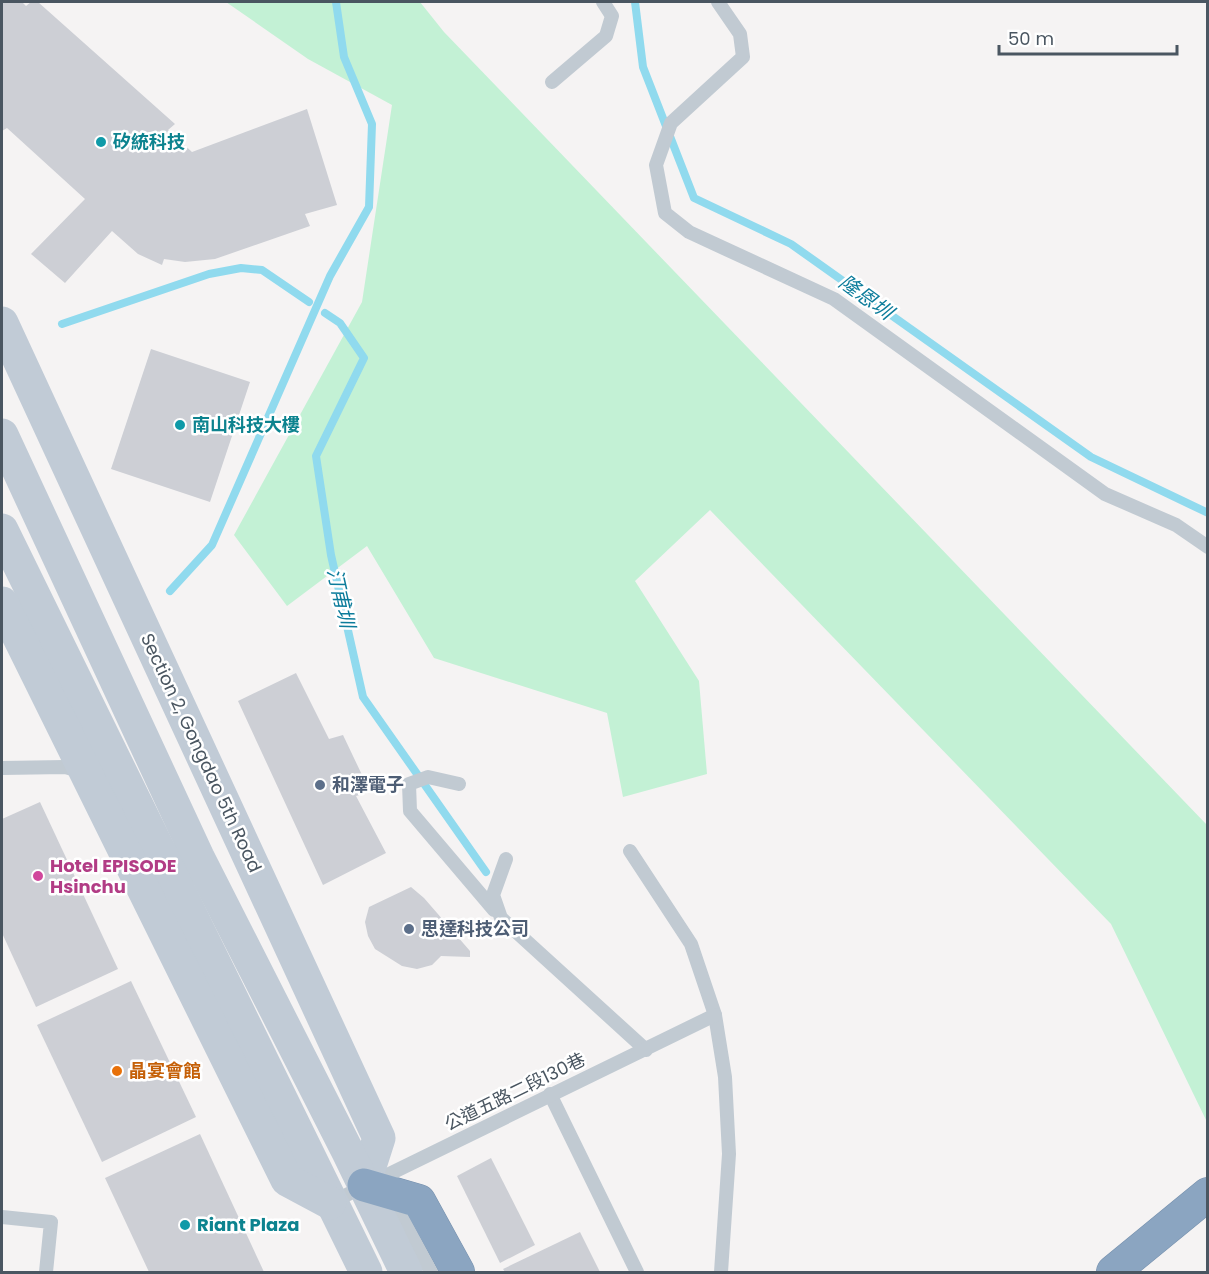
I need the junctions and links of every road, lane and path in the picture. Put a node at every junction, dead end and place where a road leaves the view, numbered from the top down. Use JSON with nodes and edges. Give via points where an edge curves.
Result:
{"nodes":[{"id":1,"x":603,"y":2,"type":"edge"},
{"id":2,"x":718,"y":2,"type":"edge"},
{"id":3,"x":552,"y":82,"type":"dead end"},
{"id":4,"x":2,"y":323,"type":"edge"},
{"id":5,"x":2,"y":435,"type":"edge"},
{"id":6,"x":2,"y":530,"type":"edge"},
{"id":7,"x":1208,"y":547,"type":"edge"},
{"id":8,"x":2,"y":603,"type":"edge"},
{"id":9,"x":2,"y":768,"type":"edge"},
{"id":10,"x":85,"y":772,"type":"junction"},
{"id":11,"x":459,"y":783,"type":"dead end"},
{"id":12,"x":630,"y":851,"type":"dead end"},
{"id":13,"x":506,"y":859,"type":"dead end"},
{"id":14,"x":501,"y":918,"type":"junction"},
{"id":15,"x":715,"y":1015,"type":"junction"},
{"id":16,"x":645,"y":1050,"type":"junction"},
{"id":17,"x":550,"y":1094,"type":"junction"},
{"id":18,"x":363,"y":1185,"type":"junction"},
{"id":19,"x":1208,"y":1194,"type":"edge"},
{"id":20,"x":330,"y":1203,"type":"junction"},
{"id":21,"x":2,"y":1217,"type":"edge"},
{"id":22,"x":46,"y":1272,"type":"edge"},
{"id":23,"x":366,"y":1272,"type":"edge"},
{"id":24,"x":406,"y":1272,"type":"edge"},
{"id":25,"x":431,"y":1272,"type":"edge"},
{"id":26,"x":458,"y":1272,"type":"edge"},
{"id":27,"x":637,"y":1272,"type":"edge"},
{"id":28,"x":721,"y":1272,"type":"edge"},
{"id":29,"x":1113,"y":1272,"type":"edge"}],
"edges":[{"from":1,"to":3,"type":"lane","via":[[612,16],[606,36]]},
{"from":2,"to":7,"type":"lane","via":[[740,34],[743,57],[671,123],[656,165],[664,213],[689,232],[834,299],[1105,494],[1176,525]]},
{"from":4,"to":18,"type":"street","name":"Section 2, Gongdao 5th Road","via":[[379,1138]]},
{"from":5,"to":18,"type":"street","via":[[198,856]]},
{"from":6,"to":20,"type":"street"},
{"from":8,"to":10,"type":"street"},
{"from":9,"to":10,"type":"lane","via":[[65,767]]},
{"from":10,"to":20,"type":"street","via":[[287,1180]]},
{"from":11,"to":14,"type":"lane","via":[[429,777],[409,784],[410,811]]},
{"from":12,"to":15,"type":"lane","via":[[691,944]]},
{"from":13,"to":14,"type":"lane","via":[[493,896]]},
{"from":14,"to":16,"type":"lane"},
{"from":15,"to":16,"type":"lane","name":"公道五路二段130巷"},
{"from":15,"to":28,"type":"lane","via":[[725,1077],[729,1154]]},
{"from":16,"to":17,"type":"lane","name":"公道五路二段130巷"},
{"from":17,"to":18,"type":"lane","name":"公道五路二段130巷"},
{"from":17,"to":27,"type":"lane"},
{"from":18,"to":20,"type":"lane","name":"公道五路二段130巷"},
{"from":18,"to":24,"type":"street"},
{"from":18,"to":25,"type":"lane","via":[[399,1212]]},
{"from":18,"to":26,"type":"highway","via":[[419,1201]]},
{"from":19,"to":29,"type":"highway"},
{"from":20,"to":23,"type":"street"},
{"from":21,"to":22,"type":"lane","via":[[51,1222]]}]}
